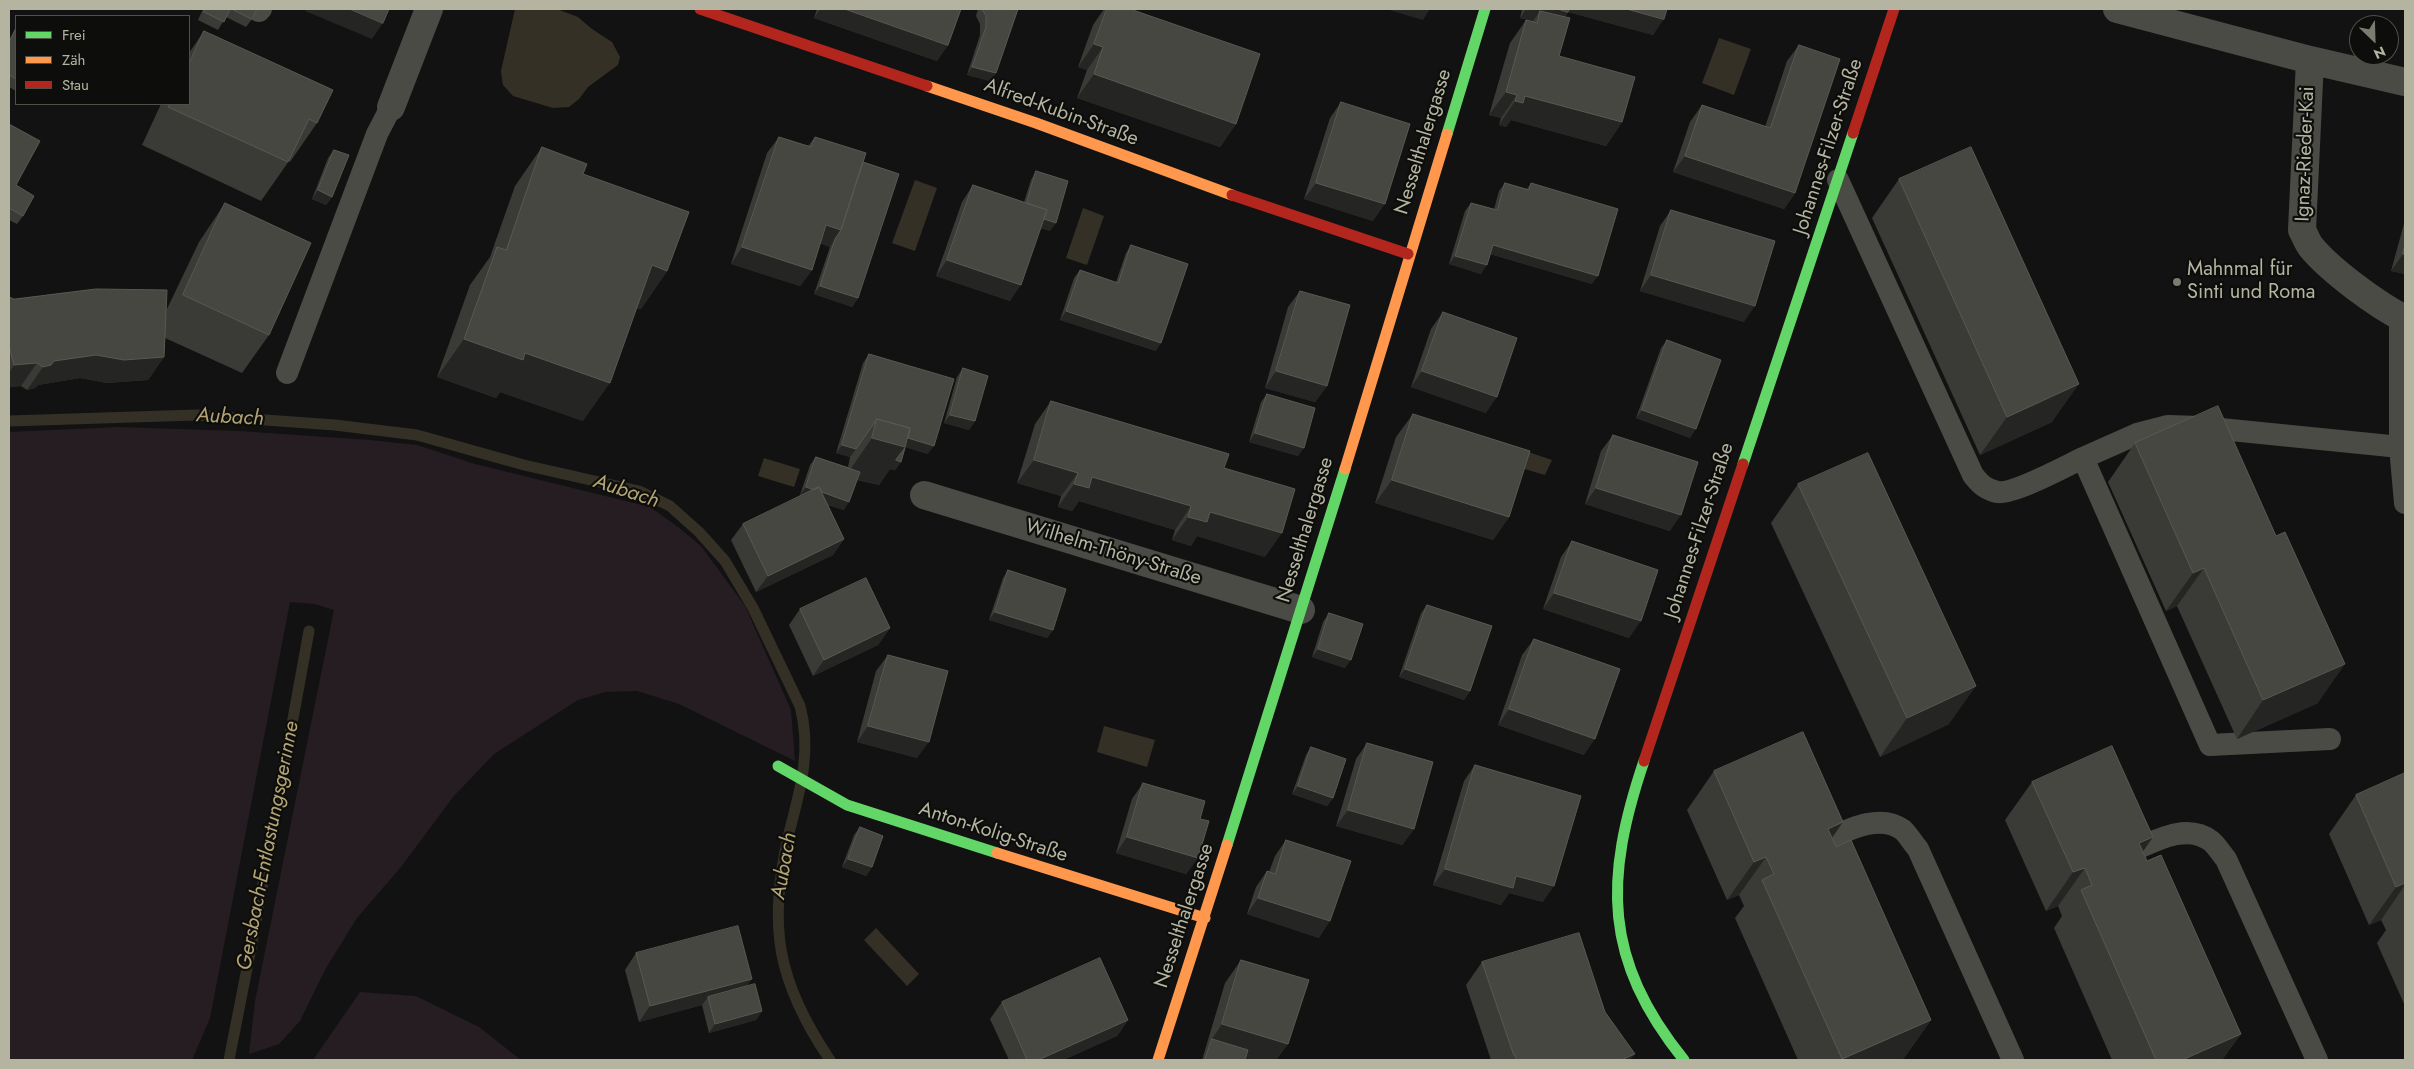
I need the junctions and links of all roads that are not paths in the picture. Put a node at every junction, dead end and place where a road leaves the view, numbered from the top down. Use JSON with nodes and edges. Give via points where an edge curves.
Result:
{"nodes":[{"id":1,"x":428,"y":9,"type":"edge"},
{"id":2,"x":700,"y":9,"type":"edge"},
{"id":3,"x":1484,"y":9,"type":"edge"},
{"id":4,"x":1894,"y":9,"type":"edge"},
{"id":5,"x":2117,"y":9,"type":"edge"},
{"id":6,"x":2310,"y":60,"type":"junction"},
{"id":7,"x":2405,"y":82,"type":"edge"},
{"id":8,"x":390,"y":107,"type":"joint"},
{"id":9,"x":1838,"y":180,"type":"junction"},
{"id":10,"x":1408,"y":254,"type":"junction"},
{"id":11,"x":2402,"y":317,"type":"edge"},
{"id":12,"x":287,"y":373,"type":"dead end"},
{"id":13,"x":2400,"y":447,"type":"junction"},
{"id":14,"x":2083,"y":458,"type":"junction"},
{"id":15,"x":924,"y":495,"type":"dead end"},
{"id":16,"x":2405,"y":504,"type":"edge"},
{"id":17,"x":1301,"y":610,"type":"junction"},
{"id":18,"x":2330,"y":739,"type":"dead end"},
{"id":19,"x":778,"y":766,"type":"dead end"},
{"id":20,"x":1816,"y":844,"type":"edge"},
{"id":21,"x":2125,"y":854,"type":"edge"},
{"id":22,"x":1205,"y":918,"type":"junction"},
{"id":23,"x":1158,"y":1060,"type":"edge"},
{"id":24,"x":1684,"y":1060,"type":"edge"},
{"id":25,"x":2013,"y":1060,"type":"edge"},
{"id":26,"x":2317,"y":1060,"type":"edge"}],
"edges":[{"from":1,"to":8,"type":"street"},
{"from":2,"to":10,"type":"street","name":"Alfred-Kubin-Straße"},
{"from":3,"to":10,"type":"street","name":"Nesselthalergasse"},
{"from":4,"to":9,"type":"street","name":"Johannes-Filzer-Straße"},
{"from":5,"to":6,"type":"street","name":"Ignaz-Rieder-Kai"},
{"from":6,"to":7,"type":"street","name":"Ignaz-Rieder-Kai"},
{"from":6,"to":11,"type":"street","name":"Ignaz-Rieder-Kai","via":[[2302,230],[2310,246],[2328,263]]},
{"from":8,"to":12,"type":"lane"},
{"from":9,"to":14,"type":"lane","via":[[1973,475],[1983,487],[1999,493],[2020,488]]},
{"from":9,"to":24,"type":"street","name":"Johannes-Filzer-Straße","via":[[1626,813],[1621,840],[1616,905],[1620,936],[1647,1008]]},
{"from":10,"to":17,"type":"street","name":"Nesselthalergasse"},
{"from":11,"to":13,"type":"lane"},
{"from":13,"to":14,"type":"lane","via":[[2168,426],[2137,434]]},
{"from":13,"to":16,"type":"lane"},
{"from":14,"to":18,"type":"lane","via":[[2210,744]]},
{"from":15,"to":17,"type":"street","name":"Wilhelm-Thöny-Straße"},
{"from":17,"to":22,"type":"street","name":"Nesselthalergasse"},
{"from":19,"to":22,"type":"street","name":"Anton-Kolig-Straße","via":[[847,805]]},
{"from":20,"to":25,"type":"lane","via":[[1863,825],[1881,823],[1902,830],[1918,849]]},
{"from":21,"to":26,"type":"lane","via":[[2172,834],[2189,833],[2210,840],[2226,859]]},
{"from":22,"to":23,"type":"street","name":"Nesselthalergasse"}]}
